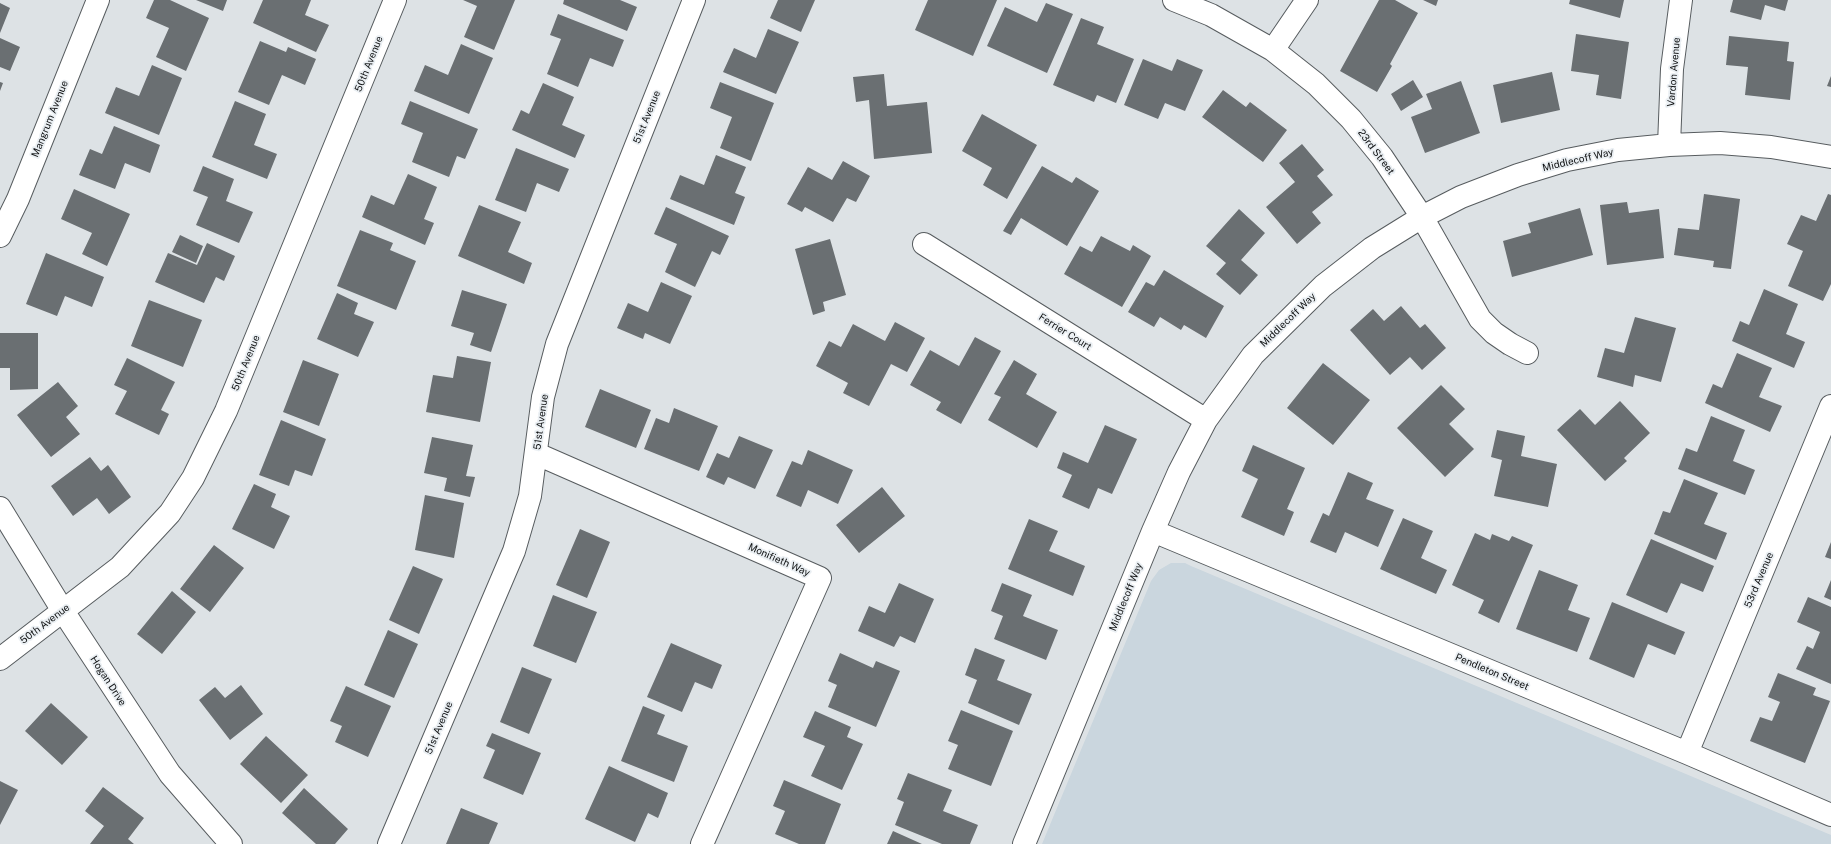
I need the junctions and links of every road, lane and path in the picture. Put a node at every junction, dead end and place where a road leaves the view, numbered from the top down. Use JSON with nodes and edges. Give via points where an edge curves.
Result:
{"nodes":[{"id":1,"x":98,"y":0,"type":"edge"},
{"id":2,"x":395,"y":0,"type":"edge"},
{"id":3,"x":694,"y":0,"type":"edge"},
{"id":4,"x":1174,"y":0,"type":"edge"},
{"id":5,"x":1308,"y":0,"type":"edge"},
{"id":6,"x":1681,"y":0,"type":"edge"},
{"id":7,"x":1273,"y":50,"type":"junction"},
{"id":8,"x":1669,"y":144,"type":"junction"},
{"id":9,"x":1831,"y":157,"type":"edge"},
{"id":10,"x":1422,"y":217,"type":"junction"},
{"id":11,"x":0,"y":236,"type":"edge"},
{"id":12,"x":924,"y":244,"type":"dead end"},
{"id":13,"x":1527,"y":353,"type":"dead end"},
{"id":14,"x":1831,"y":406,"type":"edge"},
{"id":15,"x":1206,"y":420,"type":"junction"},
{"id":16,"x":537,"y":454,"type":"junction"},
{"id":17,"x":0,"y":508,"type":"edge"},
{"id":18,"x":1153,"y":531,"type":"junction"},
{"id":19,"x":62,"y":611,"type":"junction"},
{"id":20,"x":0,"y":659,"type":"edge"},
{"id":21,"x":1687,"y":753,"type":"junction"},
{"id":22,"x":1831,"y":815,"type":"edge"},
{"id":23,"x":231,"y":844,"type":"edge"},
{"id":24,"x":389,"y":844,"type":"edge"},
{"id":25,"x":702,"y":844,"type":"edge"},
{"id":26,"x":1024,"y":844,"type":"edge"}],
"edges":[{"from":1,"to":11,"type":"street","name":"Mangrum Avenue","via":[[18,199]]},
{"from":2,"to":19,"type":"street","name":"50th Avenue","via":[[229,404],[193,478],[170,513],[139,548],[120,567]]},
{"from":3,"to":16,"type":"street","name":"51st Avenue","via":[[557,344],[543,397]]},
{"from":4,"to":7,"type":"street","name":"23rd Street","via":[[1211,15]]},
{"from":5,"to":7,"type":"street"},
{"from":6,"to":8,"type":"street","name":"Vardon Avenue","via":[[1672,69]]},
{"from":7,"to":10,"type":"street","name":"23rd Street","via":[[1316,84],[1351,119],[1382,158]]},
{"from":8,"to":9,"type":"street","name":"Middlecoff Way","via":[[1720,143],[1771,147]]},
{"from":8,"to":10,"type":"street","name":"Middlecoff Way","via":[[1567,160],[1461,198]]},
{"from":10,"to":13,"type":"street","name":"23rd Street","via":[[1480,319],[1494,333]]},
{"from":10,"to":15,"type":"street","name":"Middlecoff Way","via":[[1372,248],[1323,286],[1253,355]]},
{"from":12,"to":15,"type":"street","name":"Ferrier Court"},
{"from":14,"to":21,"type":"street","name":"53rd Avenue"},
{"from":15,"to":18,"type":"street","name":"Middlecoff Way"},
{"from":16,"to":24,"type":"street","name":"51st Avenue","via":[[530,496],[514,551]]},
{"from":16,"to":25,"type":"street","name":"Monifieth Way","via":[[820,578]]},
{"from":17,"to":19,"type":"street","name":"Hogan Drive"},
{"from":18,"to":21,"type":"street","name":"Pendleton Street"},
{"from":18,"to":26,"type":"street","name":"Middlecoff Way"},
{"from":19,"to":20,"type":"street","name":"50th Avenue"},
{"from":19,"to":23,"type":"street","name":"Hogan Drive","via":[[170,774]]},
{"from":21,"to":22,"type":"street","name":"Pendleton Street"}]}
